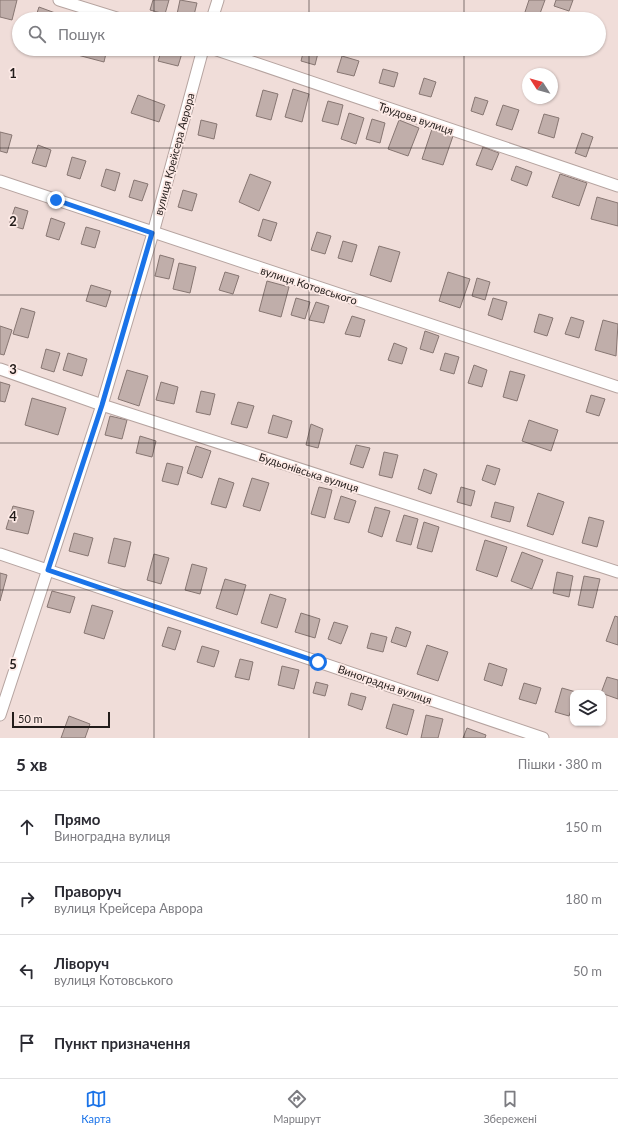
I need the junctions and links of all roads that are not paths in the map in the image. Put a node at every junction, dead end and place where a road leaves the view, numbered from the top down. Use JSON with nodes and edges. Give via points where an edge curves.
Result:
{"nodes":[{"id":1,"x":59,"y":0,"type":"edge"},
{"id":2,"x":218,"y":0,"type":"edge"},
{"id":3,"x":98,"y":12,"type":"edge"},
{"id":4,"x":214,"y":12,"type":"edge"},
{"id":5,"x":201,"y":56,"type":"edge"},
{"id":6,"x":235,"y":56,"type":"edge"},
{"id":7,"x":0,"y":181,"type":"edge"},
{"id":8,"x":618,"y":186,"type":"edge"},
{"id":9,"x":152,"y":233,"type":"junction"},
{"id":10,"x":0,"y":369,"type":"edge"},
{"id":11,"x":618,"y":387,"type":"edge"},
{"id":12,"x":102,"y":405,"type":"junction"},
{"id":13,"x":0,"y":554,"type":"edge"},
{"id":14,"x":48,"y":570,"type":"junction"},
{"id":15,"x":618,"y":572,"type":"edge"},
{"id":16,"x":0,"y":715,"type":"edge"},
{"id":17,"x":543,"y":738,"type":"edge"}],
"edges":[{"from":1,"to":3,"type":"street"},
{"from":2,"to":4,"type":"street"},
{"from":5,"to":9,"type":"street","name":"вулиця Крейсера Аврора"},
{"from":6,"to":8,"type":"street","name":"Трудова вулиця"},
{"from":7,"to":9,"type":"street","name":"вулиця Котовського"},
{"from":9,"to":11,"type":"street","name":"вулиця Котовського"},
{"from":9,"to":12,"type":"street","name":"вулиця Крейсера Аврора"},
{"from":10,"to":12,"type":"street","name":"Будьонівська вулиця"},
{"from":12,"to":14,"type":"street","name":"вулиця Крейсера Аврора"},
{"from":12,"to":15,"type":"street","name":"Будьонівська вулиця"},
{"from":13,"to":14,"type":"street","name":"Виноградна вулиця"},
{"from":14,"to":16,"type":"street","name":"вулиця Крейсера Аврора"},
{"from":14,"to":17,"type":"street","name":"Виноградна вулиця"}]}
